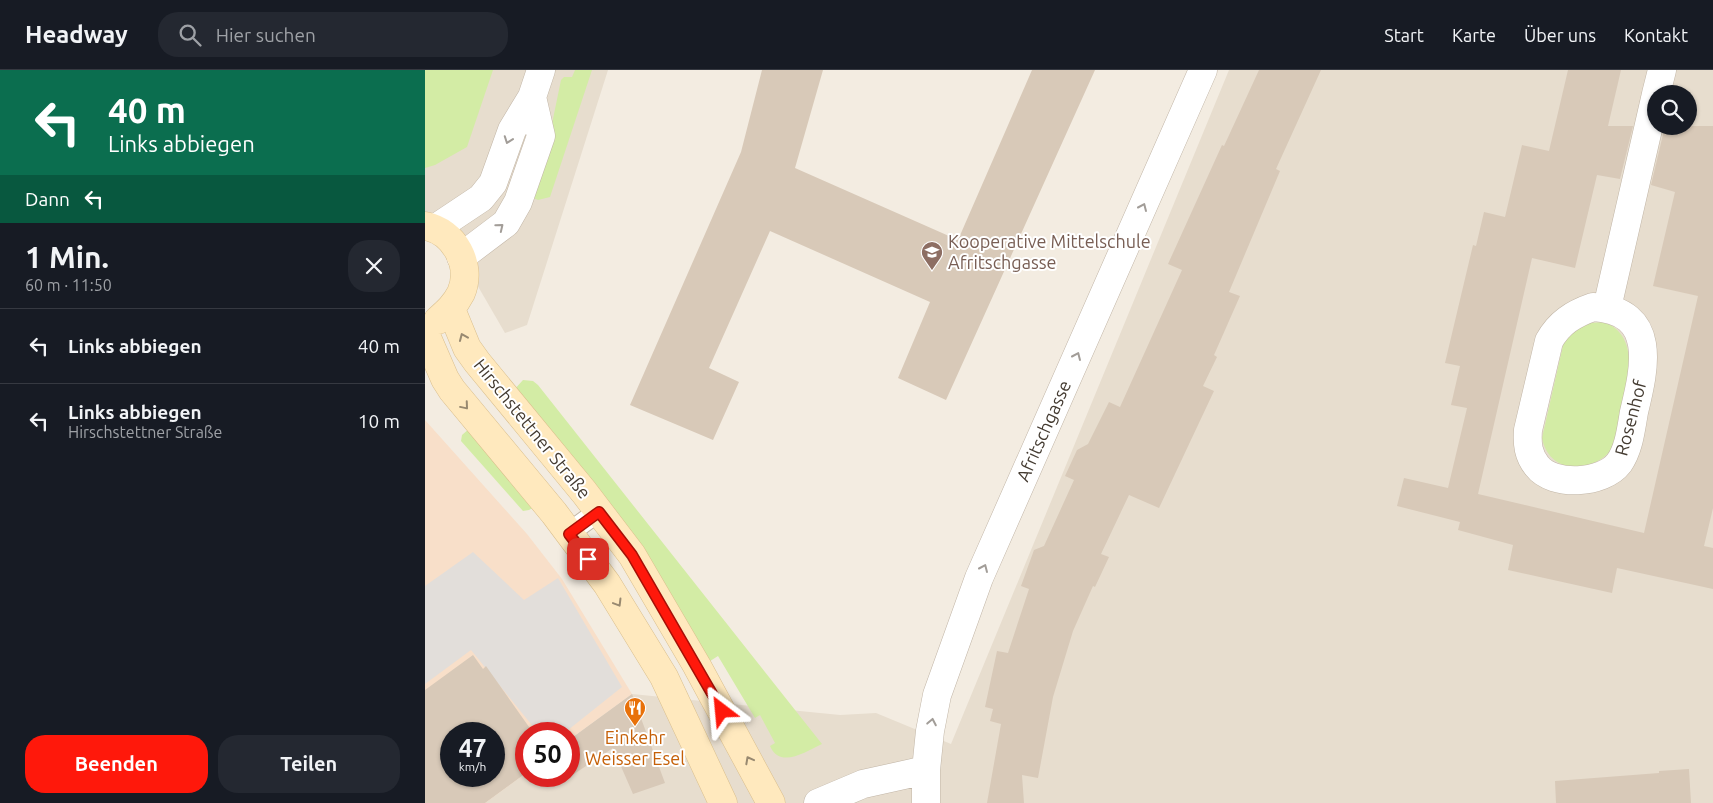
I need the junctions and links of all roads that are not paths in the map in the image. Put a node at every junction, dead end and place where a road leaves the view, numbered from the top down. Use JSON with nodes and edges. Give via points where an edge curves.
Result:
{"nodes":[{"id":1,"x":541,"y":70,"type":"edge"},
{"id":2,"x":1203,"y":70,"type":"edge"},
{"id":3,"x":1662,"y":70,"type":"edge"},
{"id":4,"x":1658,"y":85,"type":"edge"},
{"id":5,"x":532,"y":97,"type":"junction"},
{"id":6,"x":1647,"y":133,"type":"edge"},
{"id":7,"x":430,"y":227,"type":"edge"},
{"id":8,"x":461,"y":257,"type":"junction"},
{"id":9,"x":1607,"y":308,"type":"junction"},
{"id":10,"x":451,"y":310,"type":"junction"},
{"id":11,"x":425,"y":324,"type":"edge"},
{"id":12,"x":425,"y":333,"type":"edge"},
{"id":13,"x":599,"y":512,"type":"junction"},
{"id":14,"x":569,"y":534,"type":"junction"},
{"id":15,"x":926,"y":770,"type":"junction"},
{"id":16,"x":723,"y":803,"type":"edge"},
{"id":17,"x":771,"y":803,"type":"edge"},
{"id":18,"x":818,"y":803,"type":"edge"},
{"id":19,"x":926,"y":803,"type":"edge"}],
"edges":[{"from":1,"to":5,"type":"street"},
{"from":15,"to":2,"type":"street","name":"Afritschgasse","one_way":true,"via":[[937,695],[979,578]]},
{"from":3,"to":4,"type":"street"},
{"from":5,"to":7,"type":"street","one_way":true,"via":[[512,130],[493,183],[481,198]]},
{"from":8,"to":5,"type":"street","one_way":true,"via":[[506,223],[518,202],[541,136]]},
{"from":6,"to":9,"type":"street"},
{"from":7,"to":8,"type":"main road","via":[[451,239]]},
{"from":8,"to":10,"type":"main road","via":[[464,271],[461,292]]},
{"from":9,"to":9,"type":"street","name":"Rosenhof","via":[[1593,307],[1579,312],[1564,321],[1549,341],[1527,441],[1529,453],[1538,468],[1550,475],[1578,481],[1592,480],[1619,464],[1626,450],[1643,373],[1642,340],[1636,327],[1624,315]]},
{"from":10,"to":11,"type":"main road"},
{"from":13,"to":10,"type":"main road","name":"Hirschstettner Straße","one_way":true,"via":[[477,362],[467,348]]},
{"from":12,"to":14,"type":"main road","name":"Hirschstettner Straße","one_way":true,"via":[[452,390]]},
{"from":13,"to":14,"type":"lane"},
{"from":17,"to":13,"type":"main road","name":"Hirschstettner Straße","one_way":true,"via":[[632,555]]},
{"from":14,"to":16,"type":"main road","name":"Hirschstettner Straße","one_way":true,"via":[[607,584],[664,677]]},
{"from":15,"to":18,"type":"street","via":[[863,784]]},
{"from":15,"to":19,"type":"street","name":"Afritschgasse"}]}
